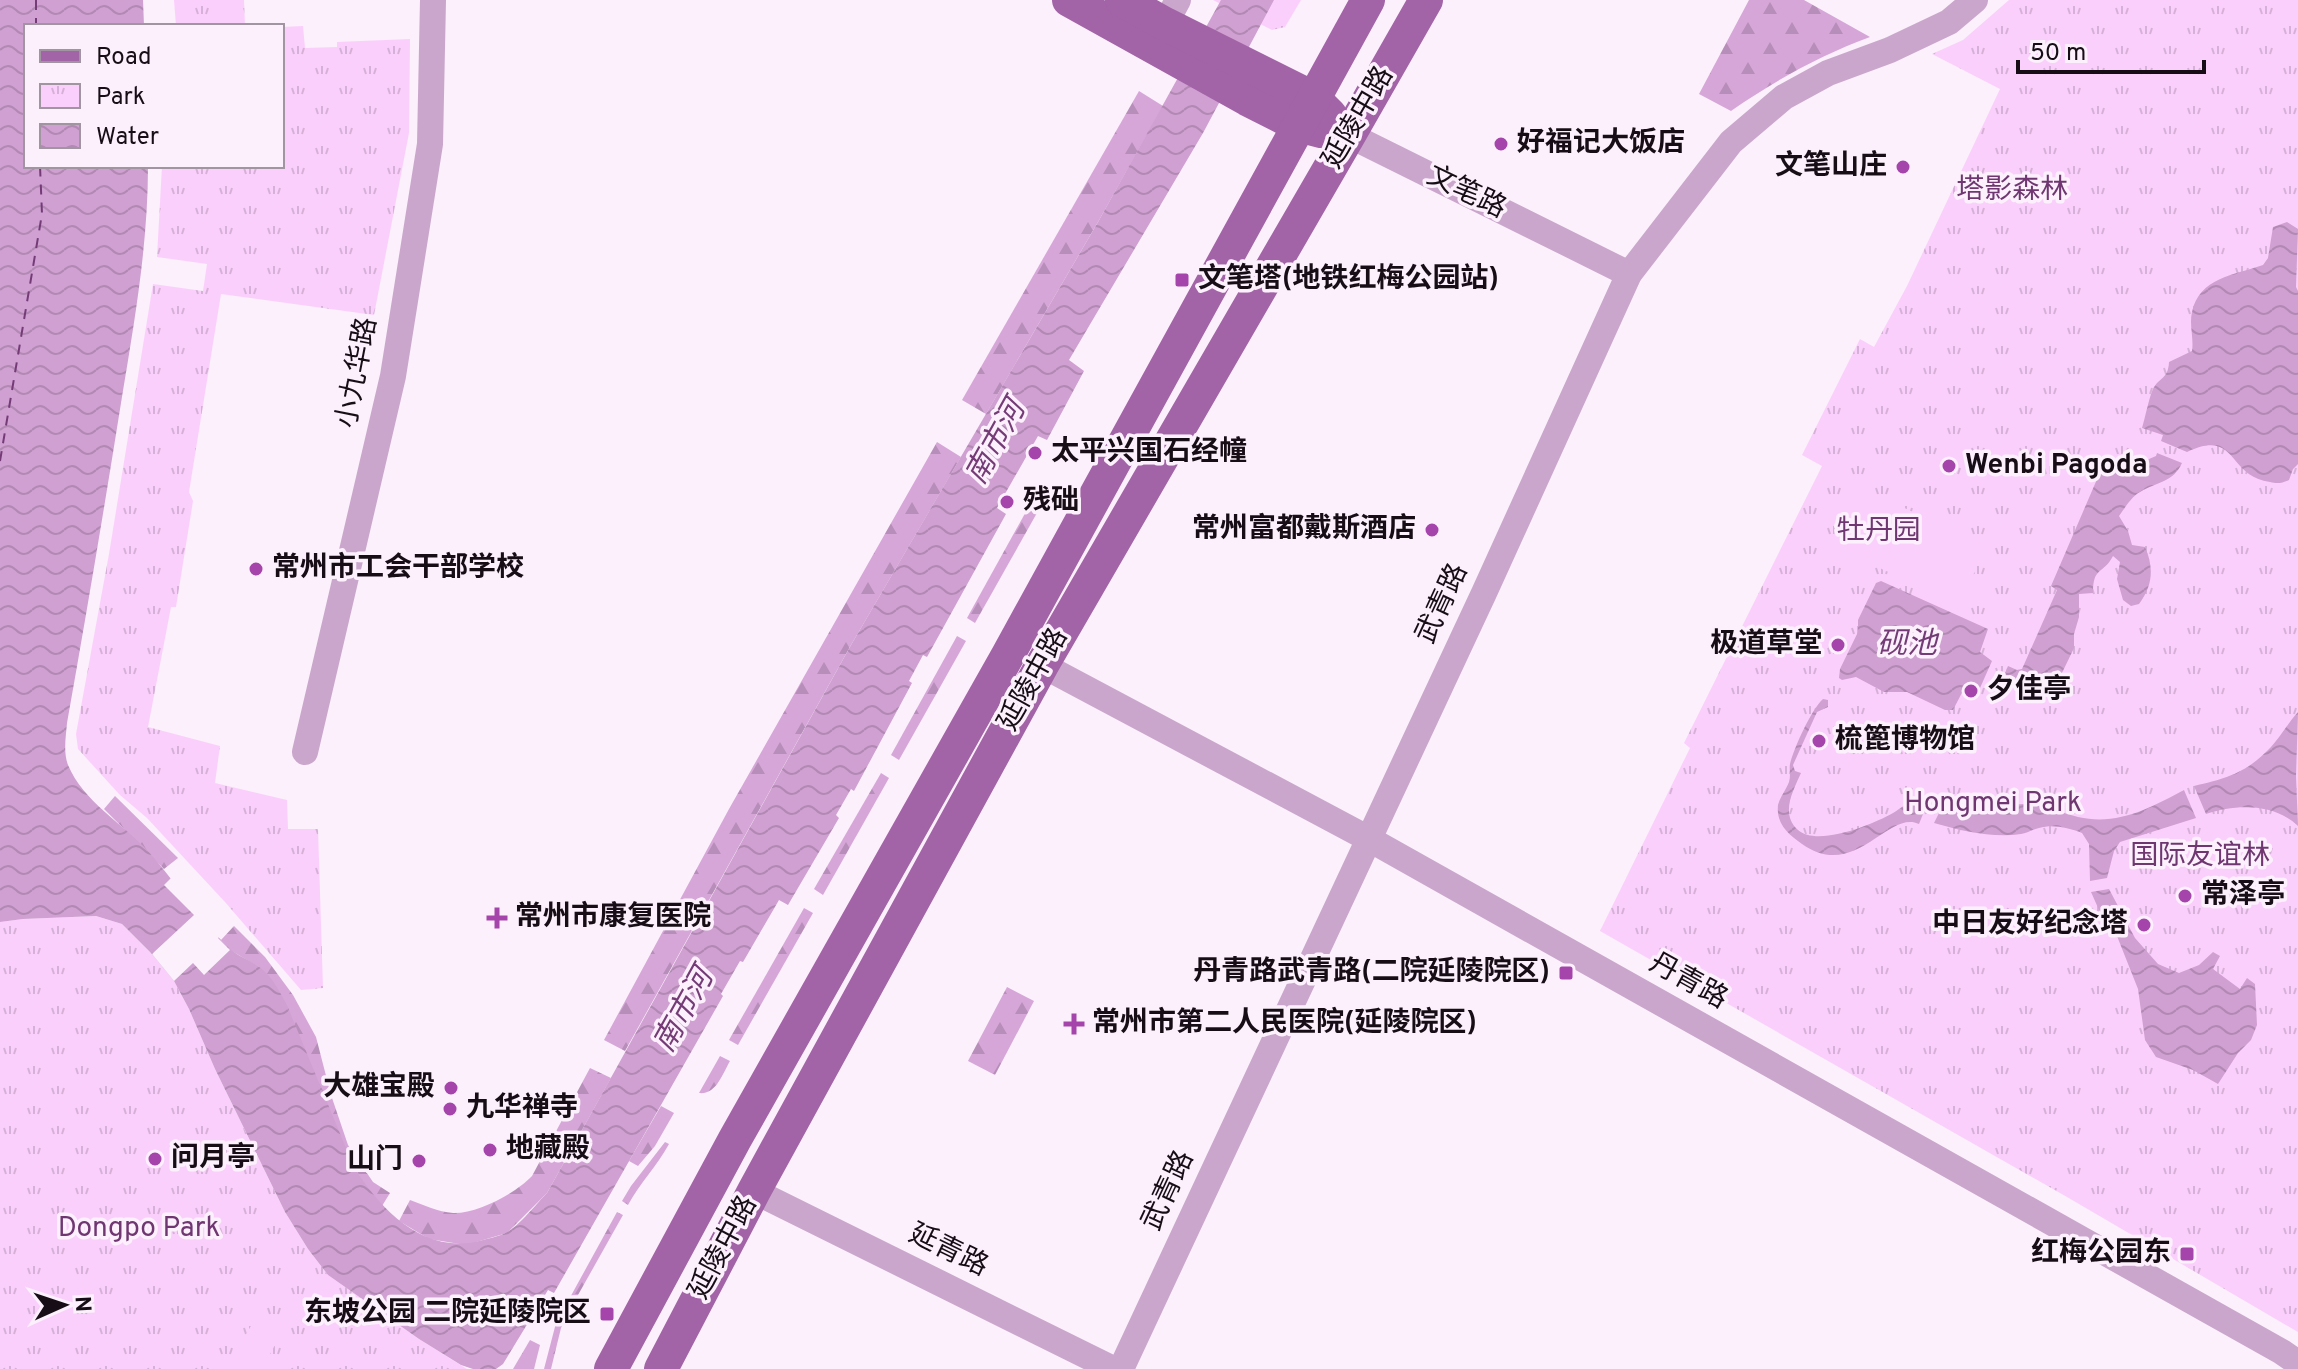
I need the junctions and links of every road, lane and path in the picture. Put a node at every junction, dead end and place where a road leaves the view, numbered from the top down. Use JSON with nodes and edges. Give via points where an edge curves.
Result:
{"nodes":[{"id":1,"x":433,"y":0,"type":"edge"},
{"id":2,"x":1069,"y":0,"type":"edge"},
{"id":3,"x":1122,"y":0,"type":"edge"},
{"id":4,"x":1368,"y":0,"type":"edge"},
{"id":5,"x":1426,"y":0,"type":"edge"},
{"id":6,"x":1975,"y":0,"type":"edge"},
{"id":7,"x":1173,"y":28,"type":"edge"},
{"id":8,"x":1306,"y":112,"type":"junction"},
{"id":9,"x":1349,"y":135,"type":"junction"},
{"id":10,"x":1629,"y":274,"type":"junction"},
{"id":11,"x":1042,"y":665,"type":"junction"},
{"id":12,"x":305,"y":752,"type":"dead end"},
{"id":13,"x":1369,"y":839,"type":"junction"},
{"id":14,"x":754,"y":1191,"type":"junction"},
{"id":15,"x":2298,"y":1363,"type":"edge"},
{"id":16,"x":611,"y":1369,"type":"edge"},
{"id":17,"x":661,"y":1369,"type":"edge"},
{"id":18,"x":1113,"y":1369,"type":"edge"},
{"id":19,"x":1121,"y":1369,"type":"edge"}],
"edges":[{"from":1,"to":12,"type":"street","name":"小九华路","via":[[430,144],[393,376]]},
{"from":2,"to":7,"type":"main road"},
{"from":3,"to":7,"type":"main road"},
{"from":4,"to":8,"type":"main road","name":"延陵中路"},
{"from":5,"to":9,"type":"main road","name":"延陵中路"},
{"from":6,"to":10,"type":"street","name":"武青路","via":[[1949,22],[1784,97],[1731,142]]},
{"from":7,"to":8,"type":"main road","name":"文笔路","via":[[1254,85]]},
{"from":8,"to":9,"type":"main road","name":"文笔路"},
{"from":8,"to":16,"type":"main road","name":"延陵中路"},
{"from":9,"to":10,"type":"street","name":"文笔路"},
{"from":9,"to":11,"type":"main road","name":"延陵中路"},
{"from":10,"to":13,"type":"street","name":"武青路"},
{"from":11,"to":13,"type":"street","name":"丹青路"},
{"from":11,"to":14,"type":"main road","name":"延陵中路"},
{"from":13,"to":15,"type":"street","name":"丹青路"},
{"from":13,"to":19,"type":"street","name":"武青路"},
{"from":14,"to":17,"type":"main road","name":"延陵中路"},
{"from":14,"to":18,"type":"street","name":"延青路"}]}
